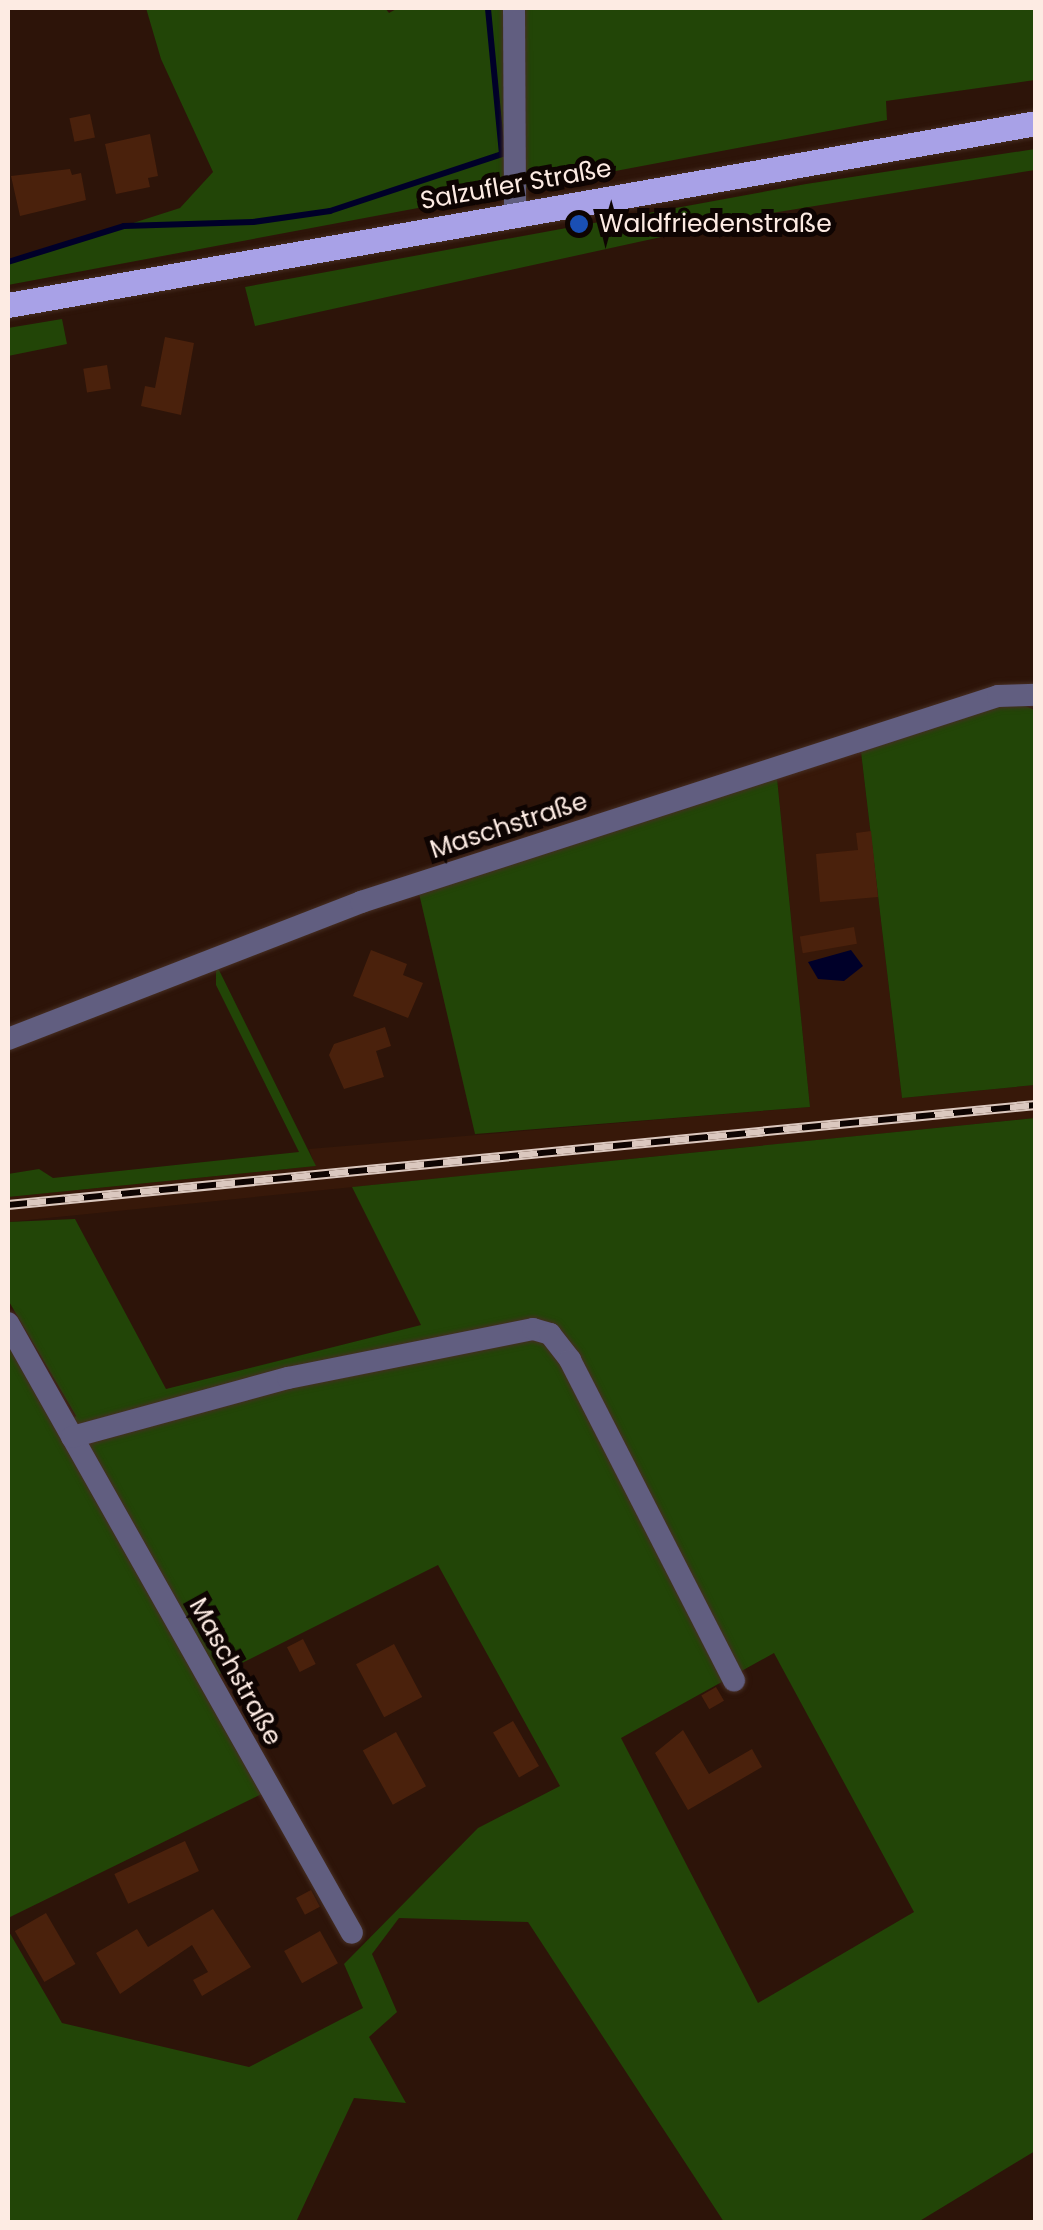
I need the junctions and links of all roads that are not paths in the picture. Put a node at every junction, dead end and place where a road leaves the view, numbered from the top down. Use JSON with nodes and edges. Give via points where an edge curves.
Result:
{"nodes":[{"id":1,"x":514,"y":8,"type":"edge"},
{"id":2,"x":1036,"y":123,"type":"edge"},
{"id":3,"x":516,"y":215,"type":"junction"},
{"id":4,"x":8,"y":306,"type":"edge"},
{"id":5,"x":1036,"y":695,"type":"edge"},
{"id":6,"x":8,"y":1039,"type":"edge"},
{"id":7,"x":8,"y":1322,"type":"edge"},
{"id":8,"x":72,"y":1437,"type":"junction"},
{"id":9,"x":734,"y":1682,"type":"dead end"},
{"id":10,"x":352,"y":1933,"type":"dead end"}],
"edges":[{"from":1,"to":3,"type":"street"},
{"from":2,"to":3,"type":"main road","name":"Salzufler Straße"},
{"from":3,"to":4,"type":"main road","name":"Salzufler Straße"},
{"from":5,"to":6,"type":"street","name":"Maschstraße","via":[[998,696],[360,902]]},
{"from":7,"to":8,"type":"street","name":"Maschstraße"},
{"from":8,"to":9,"type":"street","via":[[288,1378],[534,1329],[550,1334],[570,1360]]},
{"from":8,"to":10,"type":"street","name":"Maschstraße"}]}
